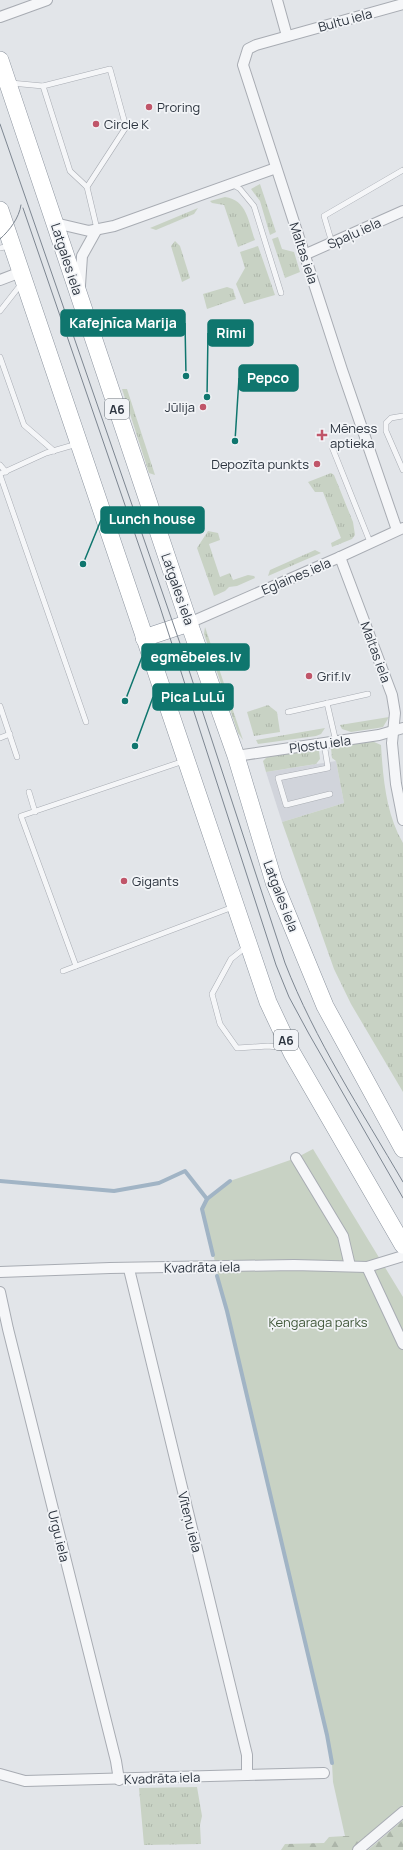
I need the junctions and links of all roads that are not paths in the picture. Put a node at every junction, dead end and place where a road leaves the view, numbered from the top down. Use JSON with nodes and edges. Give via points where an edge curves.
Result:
{"nodes":[{"id":1,"x":48,"y":0,"type":"edge"},
{"id":2,"x":277,"y":0,"type":"edge"},
{"id":3,"x":403,"y":4,"type":"edge"},
{"id":4,"x":0,"y":17,"type":"edge"},
{"id":5,"x":287,"y":36,"type":"junction"},
{"id":6,"x":0,"y":60,"type":"edge"},
{"id":7,"x":7,"y":83,"type":"junction"},
{"id":8,"x":42,"y":86,"type":"junction"},
{"id":9,"x":276,"y":168,"type":"junction"},
{"id":10,"x":403,"y":170,"type":"edge"},
{"id":11,"x":231,"y":184,"type":"junction"},
{"id":12,"x":87,"y":188,"type":"junction"},
{"id":13,"x":0,"y":210,"type":"edge"},
{"id":14,"x":403,"y":212,"type":"edge"},
{"id":15,"x":55,"y":223,"type":"junction"},
{"id":16,"x":97,"y":230,"type":"junction"},
{"id":17,"x":332,"y":243,"type":"junction"},
{"id":18,"x":6,"y":246,"type":"edge"},
{"id":19,"x":304,"y":255,"type":"junction"},
{"id":20,"x":22,"y":276,"type":"junction"},
{"id":21,"x":0,"y":280,"type":"edge"},
{"id":22,"x":281,"y":293,"type":"dead end"},
{"id":23,"x":79,"y":296,"type":"junction"},
{"id":24,"x":0,"y":311,"type":"edge"},
{"id":25,"x":0,"y":357,"type":"edge"},
{"id":26,"x":403,"y":416,"type":"edge"},
{"id":27,"x":78,"y":444,"type":"junction"},
{"id":28,"x":332,"y":447,"type":"dead end"},
{"id":29,"x":54,"y":451,"type":"junction"},
{"id":30,"x":0,"y":465,"type":"edge"},
{"id":31,"x":403,"y":470,"type":"edge"},
{"id":32,"x":6,"y":472,"type":"junction"},
{"id":33,"x":0,"y":475,"type":"edge"},
{"id":34,"x":400,"y":529,"type":"edge"},
{"id":35,"x":370,"y":542,"type":"junction"},
{"id":36,"x":340,"y":557,"type":"junction"},
{"id":37,"x":189,"y":622,"type":"junction"},
{"id":38,"x":144,"y":638,"type":"junction"},
{"id":39,"x":368,"y":694,"type":"dead end"},
{"id":40,"x":327,"y":704,"type":"junction"},
{"id":41,"x":0,"y":706,"type":"edge"},
{"id":42,"x":288,"y":712,"type":"dead end"},
{"id":43,"x":86,"y":722,"type":"dead end"},
{"id":44,"x":398,"y":729,"type":"edge"},
{"id":45,"x":10,"y":734,"type":"junction"},
{"id":46,"x":0,"y":738,"type":"edge"},
{"id":47,"x":336,"y":742,"type":"junction"},
{"id":48,"x":324,"y":743,"type":"junction"},
{"id":49,"x":236,"y":756,"type":"junction"},
{"id":50,"x":17,"y":757,"type":"dead end"},
{"id":51,"x":187,"y":760,"type":"junction"},
{"id":52,"x":29,"y":792,"type":"dead end"},
{"id":53,"x":330,"y":794,"type":"dead end"},
{"id":54,"x":35,"y":812,"type":"junction"},
{"id":55,"x":403,"y":820,"type":"edge"},
{"id":56,"x":234,"y":907,"type":"junction"},
{"id":57,"x":248,"y":946,"type":"junction"},
{"id":58,"x":76,"y":966,"type":"junction"},
{"id":59,"x":63,"y":971,"type":"dead end"},
{"id":60,"x":292,"y":1053,"type":"junction"},
{"id":61,"x":403,"y":1149,"type":"edge"},
{"id":62,"x":296,"y":1158,"type":"dead end"},
{"id":63,"x":403,"y":1245,"type":"edge"},
{"id":64,"x":403,"y":1256,"type":"edge"},
{"id":65,"x":350,"y":1266,"type":"junction"},
{"id":66,"x":367,"y":1267,"type":"junction"},
{"id":67,"x":129,"y":1269,"type":"junction"},
{"id":68,"x":0,"y":1272,"type":"edge"},
{"id":69,"x":0,"y":1292,"type":"edge"},
{"id":70,"x":403,"y":1344,"type":"edge"},
{"id":71,"x":0,"y":1774,"type":"edge"},
{"id":72,"x":324,"y":1774,"type":"dead end"},
{"id":73,"x":247,"y":1775,"type":"junction"},
{"id":74,"x":119,"y":1780,"type":"junction"},
{"id":75,"x":403,"y":1812,"type":"edge"},
{"id":76,"x":358,"y":1850,"type":"edge"}],
"edges":[{"from":1,"to":4,"type":"street"},
{"from":2,"to":5,"type":"street"},
{"from":3,"to":5,"type":"street","name":"Bultu iela"},
{"from":5,"to":9,"type":"street","name":"Maltas iela","via":[[248,49],[243,65]]},
{"from":6,"to":7,"type":"highway","name":"Latgales iela","number":"A6"},
{"from":7,"to":8,"type":"lane"},
{"from":7,"to":15,"type":"highway","name":"Latgales iela","number":"A6"},
{"from":8,"to":12,"type":"lane","via":[[70,171]]},
{"from":8,"to":12,"type":"lane","via":[[110,69],[126,127]]},
{"from":9,"to":11,"type":"street"},
{"from":9,"to":19,"type":"street","name":"Maltas iela"},
{"from":10,"to":17,"type":"lane","via":[[324,216]]},
{"from":11,"to":16,"type":"street"},
{"from":11,"to":22,"type":"lane","via":[[240,189],[254,206]]},
{"from":12,"to":16,"type":"lane"},
{"from":13,"to":18,"type":"highway","number":"A6"},
{"from":14,"to":17,"type":"street","name":"Spaļu iela"},
{"from":15,"to":16,"type":"street","via":[[89,231]]},
{"from":15,"to":23,"type":"highway","name":"Latgales iela","number":"A6"},
{"from":16,"to":23,"type":"street","via":[[82,256]]},
{"from":17,"to":19,"type":"street","name":"Spaļu iela"},
{"from":18,"to":20,"type":"highway","number":"A6"},
{"from":19,"to":34,"type":"street","name":"Maltas iela","via":[[342,370]]},
{"from":20,"to":21,"type":"street"},
{"from":20,"to":24,"type":"lane"},
{"from":20,"to":27,"type":"highway","number":"A6"},
{"from":23,"to":37,"type":"highway","name":"Latgales iela","number":"A6"},
{"from":25,"to":29,"type":"lane","via":[[24,425]]},
{"from":26,"to":31,"type":"lane","via":[[391,418],[386,423],[386,431]]},
{"from":27,"to":29,"type":"lane"},
{"from":27,"to":38,"type":"highway","number":"A6"},
{"from":28,"to":35,"type":"lane"},
{"from":29,"to":32,"type":"lane"},
{"from":30,"to":32,"type":"lane"},
{"from":32,"to":33,"type":"lane"},
{"from":33,"to":43,"type":"lane"},
{"from":34,"to":35,"type":"street","name":"Eglaines iela"},
{"from":35,"to":36,"type":"street","name":"Eglaines iela"},
{"from":36,"to":37,"type":"street","name":"Eglaines iela"},
{"from":36,"to":44,"type":"street","name":"Maltas iela","via":[[392,695]]},
{"from":37,"to":38,"type":"highway"},
{"from":37,"to":49,"type":"highway","name":"Latgales iela","number":"A6"},
{"from":38,"to":51,"type":"highway","number":"A6"},
{"from":39,"to":40,"type":"lane"},
{"from":40,"to":42,"type":"lane"},
{"from":40,"to":47,"type":"lane"},
{"from":41,"to":45,"type":"lane"},
{"from":44,"to":47,"type":"street","name":"Plostu iela"},
{"from":44,"to":55,"type":"street","name":"Maltas iela","via":[[392,743]]},
{"from":45,"to":46,"type":"lane"},
{"from":45,"to":50,"type":"lane"},
{"from":47,"to":48,"type":"street","name":"Plostu iela"},
{"from":48,"to":49,"type":"street","name":"Plostu iela"},
{"from":48,"to":53,"type":"lane","via":[[328,768],[278,778],[286,805]]},
{"from":49,"to":61,"type":"highway","name":"Latgales iela","number":"A6","via":[[274,882],[325,1006]]},
{"from":51,"to":54,"type":"lane"},
{"from":51,"to":56,"type":"highway","number":"A6"},
{"from":52,"to":54,"type":"lane"},
{"from":54,"to":58,"type":"lane","via":[[21,816]]},
{"from":56,"to":57,"type":"highway","number":"A6"},
{"from":56,"to":58,"type":"lane"},
{"from":57,"to":60,"type":"highway","number":"A6","via":[[268,1002]]},
{"from":57,"to":60,"type":"lane","via":[[231,959],[212,994],[220,1024],[237,1048],[278,1046]]},
{"from":58,"to":59,"type":"lane"},
{"from":60,"to":63,"type":"highway","number":"A6"},
{"from":62,"to":65,"type":"street","via":[[343,1236]]},
{"from":64,"to":66,"type":"street","name":"Kvadrāta iela"},
{"from":65,"to":66,"type":"street","name":"Kvadrāta iela"},
{"from":65,"to":67,"type":"street","name":"Kvadrāta iela"},
{"from":66,"to":70,"type":"street"},
{"from":67,"to":68,"type":"street","name":"Kvadrāta iela"},
{"from":67,"to":73,"type":"street","name":"Vīteņu iela","via":[[247,1755]]},
{"from":69,"to":74,"type":"street","name":"Urgu iela"},
{"from":71,"to":74,"type":"street","name":"Kvadrāta iela","via":[[26,1781]]},
{"from":72,"to":73,"type":"street","name":"Kvadrāta iela"},
{"from":73,"to":74,"type":"street","name":"Kvadrāta iela"},
{"from":75,"to":76,"type":"street"}]}
